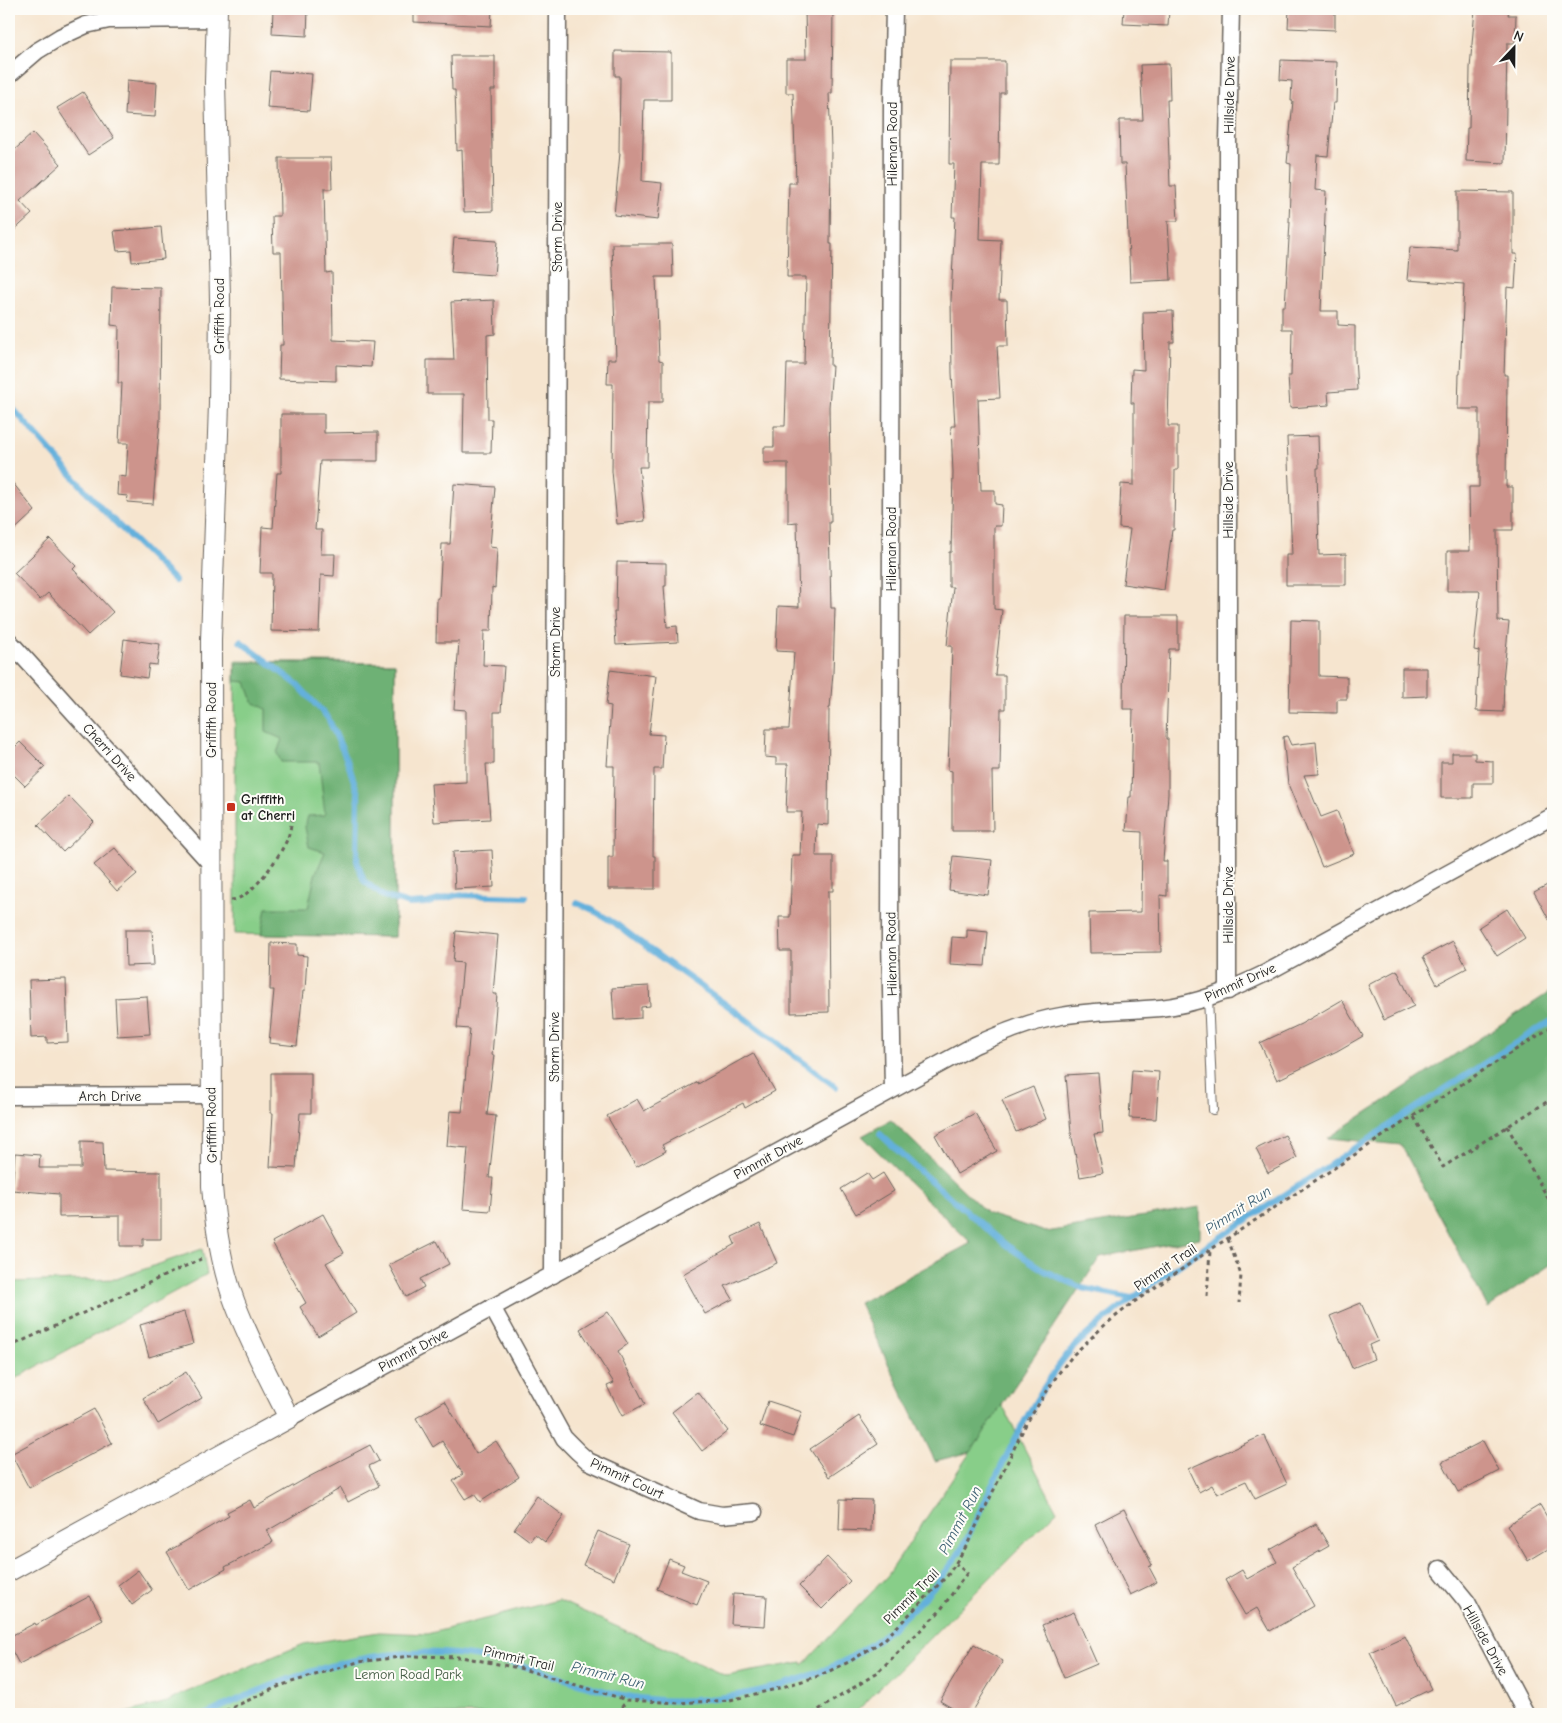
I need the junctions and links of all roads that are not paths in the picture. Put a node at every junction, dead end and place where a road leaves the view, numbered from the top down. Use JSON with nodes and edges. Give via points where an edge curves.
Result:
{"nodes":[{"id":1,"x":558,"y":9,"type":"edge"},
{"id":2,"x":894,"y":9,"type":"edge"},
{"id":3,"x":1231,"y":9,"type":"edge"},
{"id":4,"x":217,"y":14,"type":"edge"},
{"id":5,"x":9,"y":75,"type":"edge"},
{"id":6,"x":9,"y":641,"type":"edge"},
{"id":7,"x":1553,"y":816,"type":"edge"},
{"id":8,"x":211,"y":864,"type":"junction"},
{"id":9,"x":1228,"y":991,"type":"junction"},
{"id":10,"x":1208,"y":997,"type":"junction"},
{"id":11,"x":893,"y":1089,"type":"junction"},
{"id":12,"x":211,"y":1095,"type":"junction"},
{"id":13,"x":9,"y":1096,"type":"edge"},
{"id":14,"x":1213,"y":1110,"type":"dead end"},
{"id":15,"x":553,"y":1275,"type":"junction"},
{"id":16,"x":492,"y":1307,"type":"junction"},
{"id":17,"x":289,"y":1418,"type":"junction"},
{"id":18,"x":754,"y":1512,"type":"dead end"},
{"id":19,"x":1440,"y":1569,"type":"dead end"},
{"id":20,"x":9,"y":1570,"type":"edge"},
{"id":21,"x":1526,"y":1714,"type":"edge"}],
"edges":[{"from":1,"to":15,"type":"street","name":"Storm Drive"},
{"from":2,"to":11,"type":"street","name":"Hileman Road","via":[[890,908]]},
{"from":3,"to":9,"type":"street","name":"Hillside Drive","via":[[1228,141]]},
{"from":4,"to":5,"type":"street","via":[[109,20],[86,26],[37,51]]},
{"from":4,"to":8,"type":"street","name":"Griffith Road","via":[[215,82],[220,318],[211,640]]},
{"from":6,"to":8,"type":"street","name":"Cherri Drive"},
{"from":7,"to":9,"type":"street","name":"Pimmit Drive"},
{"from":8,"to":12,"type":"street","name":"Griffith Road"},
{"from":9,"to":10,"type":"street","name":"Pimmit Drive"},
{"from":10,"to":11,"type":"street","name":"Pimmit Drive","via":[[1160,1008],[1102,1010],[1060,1016],[1020,1026],[975,1045]]},
{"from":10,"to":14,"type":"lane"},
{"from":11,"to":15,"type":"street","name":"Pimmit Drive"},
{"from":12,"to":13,"type":"street","name":"Arch Drive"},
{"from":12,"to":17,"type":"street","name":"Griffith Road","via":[[212,1186],[221,1251],[234,1301],[252,1347]]},
{"from":15,"to":16,"type":"street","name":"Pimmit Drive"},
{"from":16,"to":17,"type":"street","name":"Pimmit Drive"},
{"from":16,"to":18,"type":"street","name":"Pimmit Court","via":[[564,1438],[588,1461],[700,1511],[722,1515]]},
{"from":17,"to":20,"type":"street","name":"Pimmit Drive"},
{"from":19,"to":21,"type":"street","name":"Hillside Drive","via":[[1467,1602]]}]}
